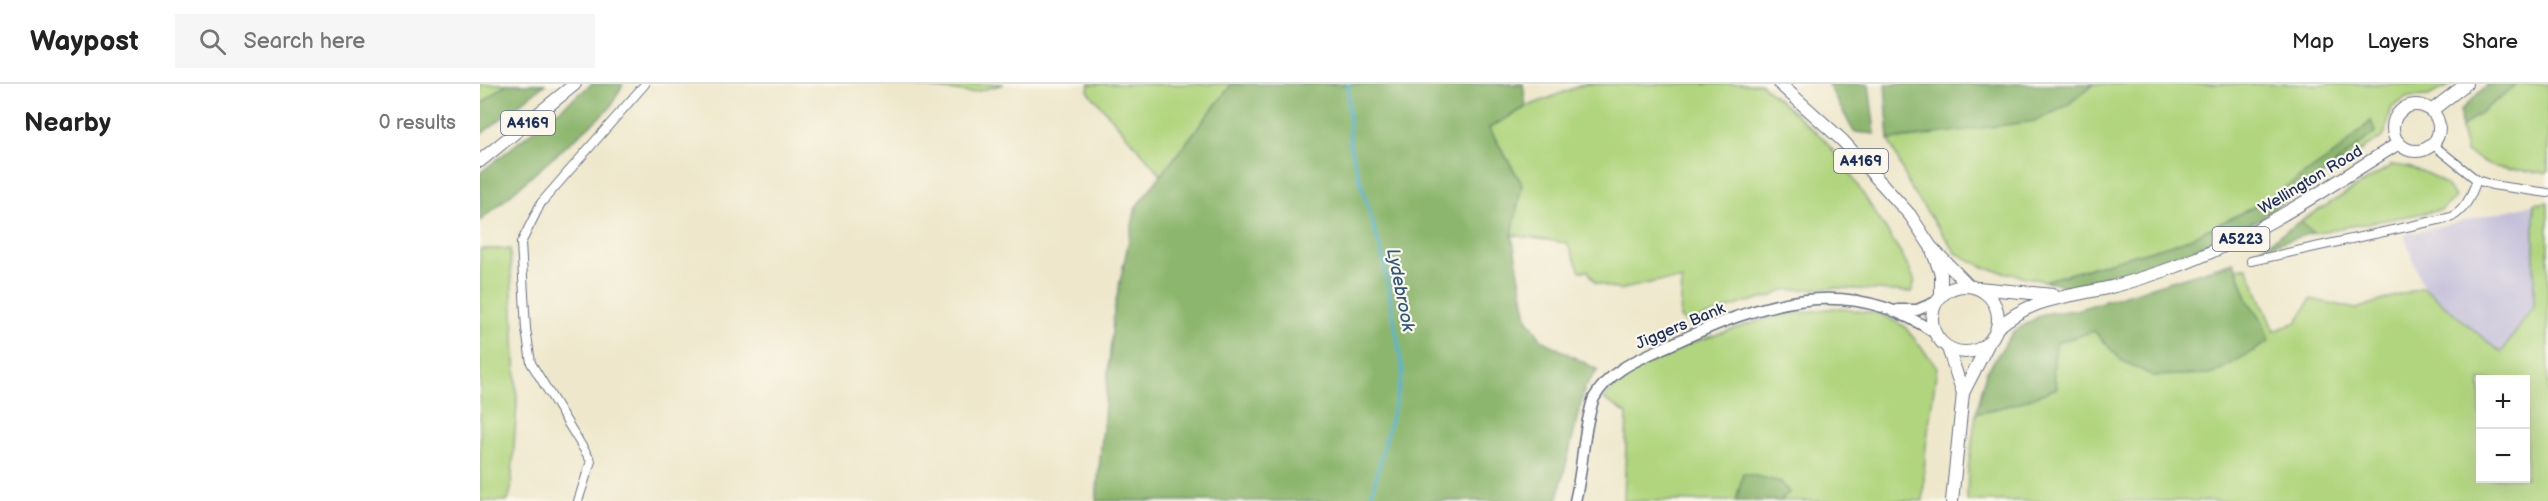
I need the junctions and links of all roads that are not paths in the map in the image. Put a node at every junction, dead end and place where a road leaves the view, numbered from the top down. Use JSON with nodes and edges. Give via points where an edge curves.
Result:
{"nodes":[{"id":1,"x":575,"y":84,"type":"edge"},
{"id":2,"x":645,"y":84,"type":"edge"},
{"id":3,"x":1780,"y":84,"type":"edge"},
{"id":4,"x":2466,"y":84,"type":"edge"},
{"id":5,"x":2431,"y":111,"type":"junction"},
{"id":6,"x":2399,"y":143,"type":"junction"},
{"id":7,"x":2432,"y":144,"type":"junction"},
{"id":8,"x":480,"y":161,"type":"edge"},
{"id":9,"x":2477,"y":180,"type":"junction"},
{"id":10,"x":2548,"y":193,"type":"edge"},
{"id":11,"x":1931,"y":246,"type":"junction"},
{"id":12,"x":2251,"y":261,"type":"dead end"},
{"id":13,"x":1973,"y":286,"type":"junction"},
{"id":14,"x":2066,"y":295,"type":"junction"},
{"id":15,"x":1939,"y":299,"type":"junction"},
{"id":16,"x":1895,"y":310,"type":"junction"},
{"id":17,"x":1997,"y":328,"type":"junction"},
{"id":18,"x":1935,"y":333,"type":"junction"},
{"id":19,"x":1988,"y":343,"type":"junction"},
{"id":20,"x":1948,"y":348,"type":"junction"},
{"id":21,"x":1963,"y":393,"type":"junction"},
{"id":22,"x":578,"y":501,"type":"edge"},
{"id":23,"x":1575,"y":501,"type":"edge"},
{"id":24,"x":1952,"y":501,"type":"edge"}],
"edges":[{"from":1,"to":8,"type":"main road","number":"A4169"},
{"from":2,"to":22,"type":"street","via":[[541,203],[521,243],[531,363],[591,461]]},
{"from":3,"to":11,"type":"main road","number":"A4169","via":[[1843,141],[1910,215]]},
{"from":4,"to":5,"type":"main road"},
{"from":5,"to":6,"type":"main road","via":[[2417,105],[2397,115],[2393,129]]},
{"from":5,"to":7,"type":"main road","via":[[2438,124]]},
{"from":6,"to":7,"type":"main road","via":[[2412,150]]},
{"from":6,"to":14,"type":"main road","name":"Wellington Road","number":"A5223","via":[[2235,243],[2110,287]]},
{"from":7,"to":9,"type":"street"},
{"from":9,"to":10,"type":"street"},
{"from":9,"to":12,"type":"street","via":[[2468,201],[2452,217]]},
{"from":11,"to":13,"type":"main road","number":"A4169"},
{"from":11,"to":15,"type":"main road","number":"A4169","via":[[1941,274]]},
{"from":13,"to":14,"type":"main road","name":"Wellington Road","number":"A5223"},
{"from":13,"to":15,"type":"main road","via":[[1949,289]]},
{"from":13,"to":17,"type":"main road","via":[[1993,300]]},
{"from":14,"to":17,"type":"main road","name":"Wellington Road","number":"A5223","via":[[2028,307]]},
{"from":15,"to":16,"type":"street","name":"Jiggers Bank","via":[[1917,309]]},
{"from":15,"to":18,"type":"main road","via":[[1932,312]]},
{"from":16,"to":18,"type":"street","name":"Jiggers Bank"},
{"from":16,"to":23,"type":"street","name":"Jiggers Bank","via":[[1860,301],[1830,300],[1765,306],[1622,367],[1593,400],[1581,449]]},
{"from":17,"to":19,"type":"main road"},
{"from":18,"to":20,"type":"main road"},
{"from":19,"to":20,"type":"main road","via":[[1969,352]]},
{"from":19,"to":21,"type":"main road"},
{"from":20,"to":21,"type":"main road"},
{"from":21,"to":24,"type":"main road"}]}
